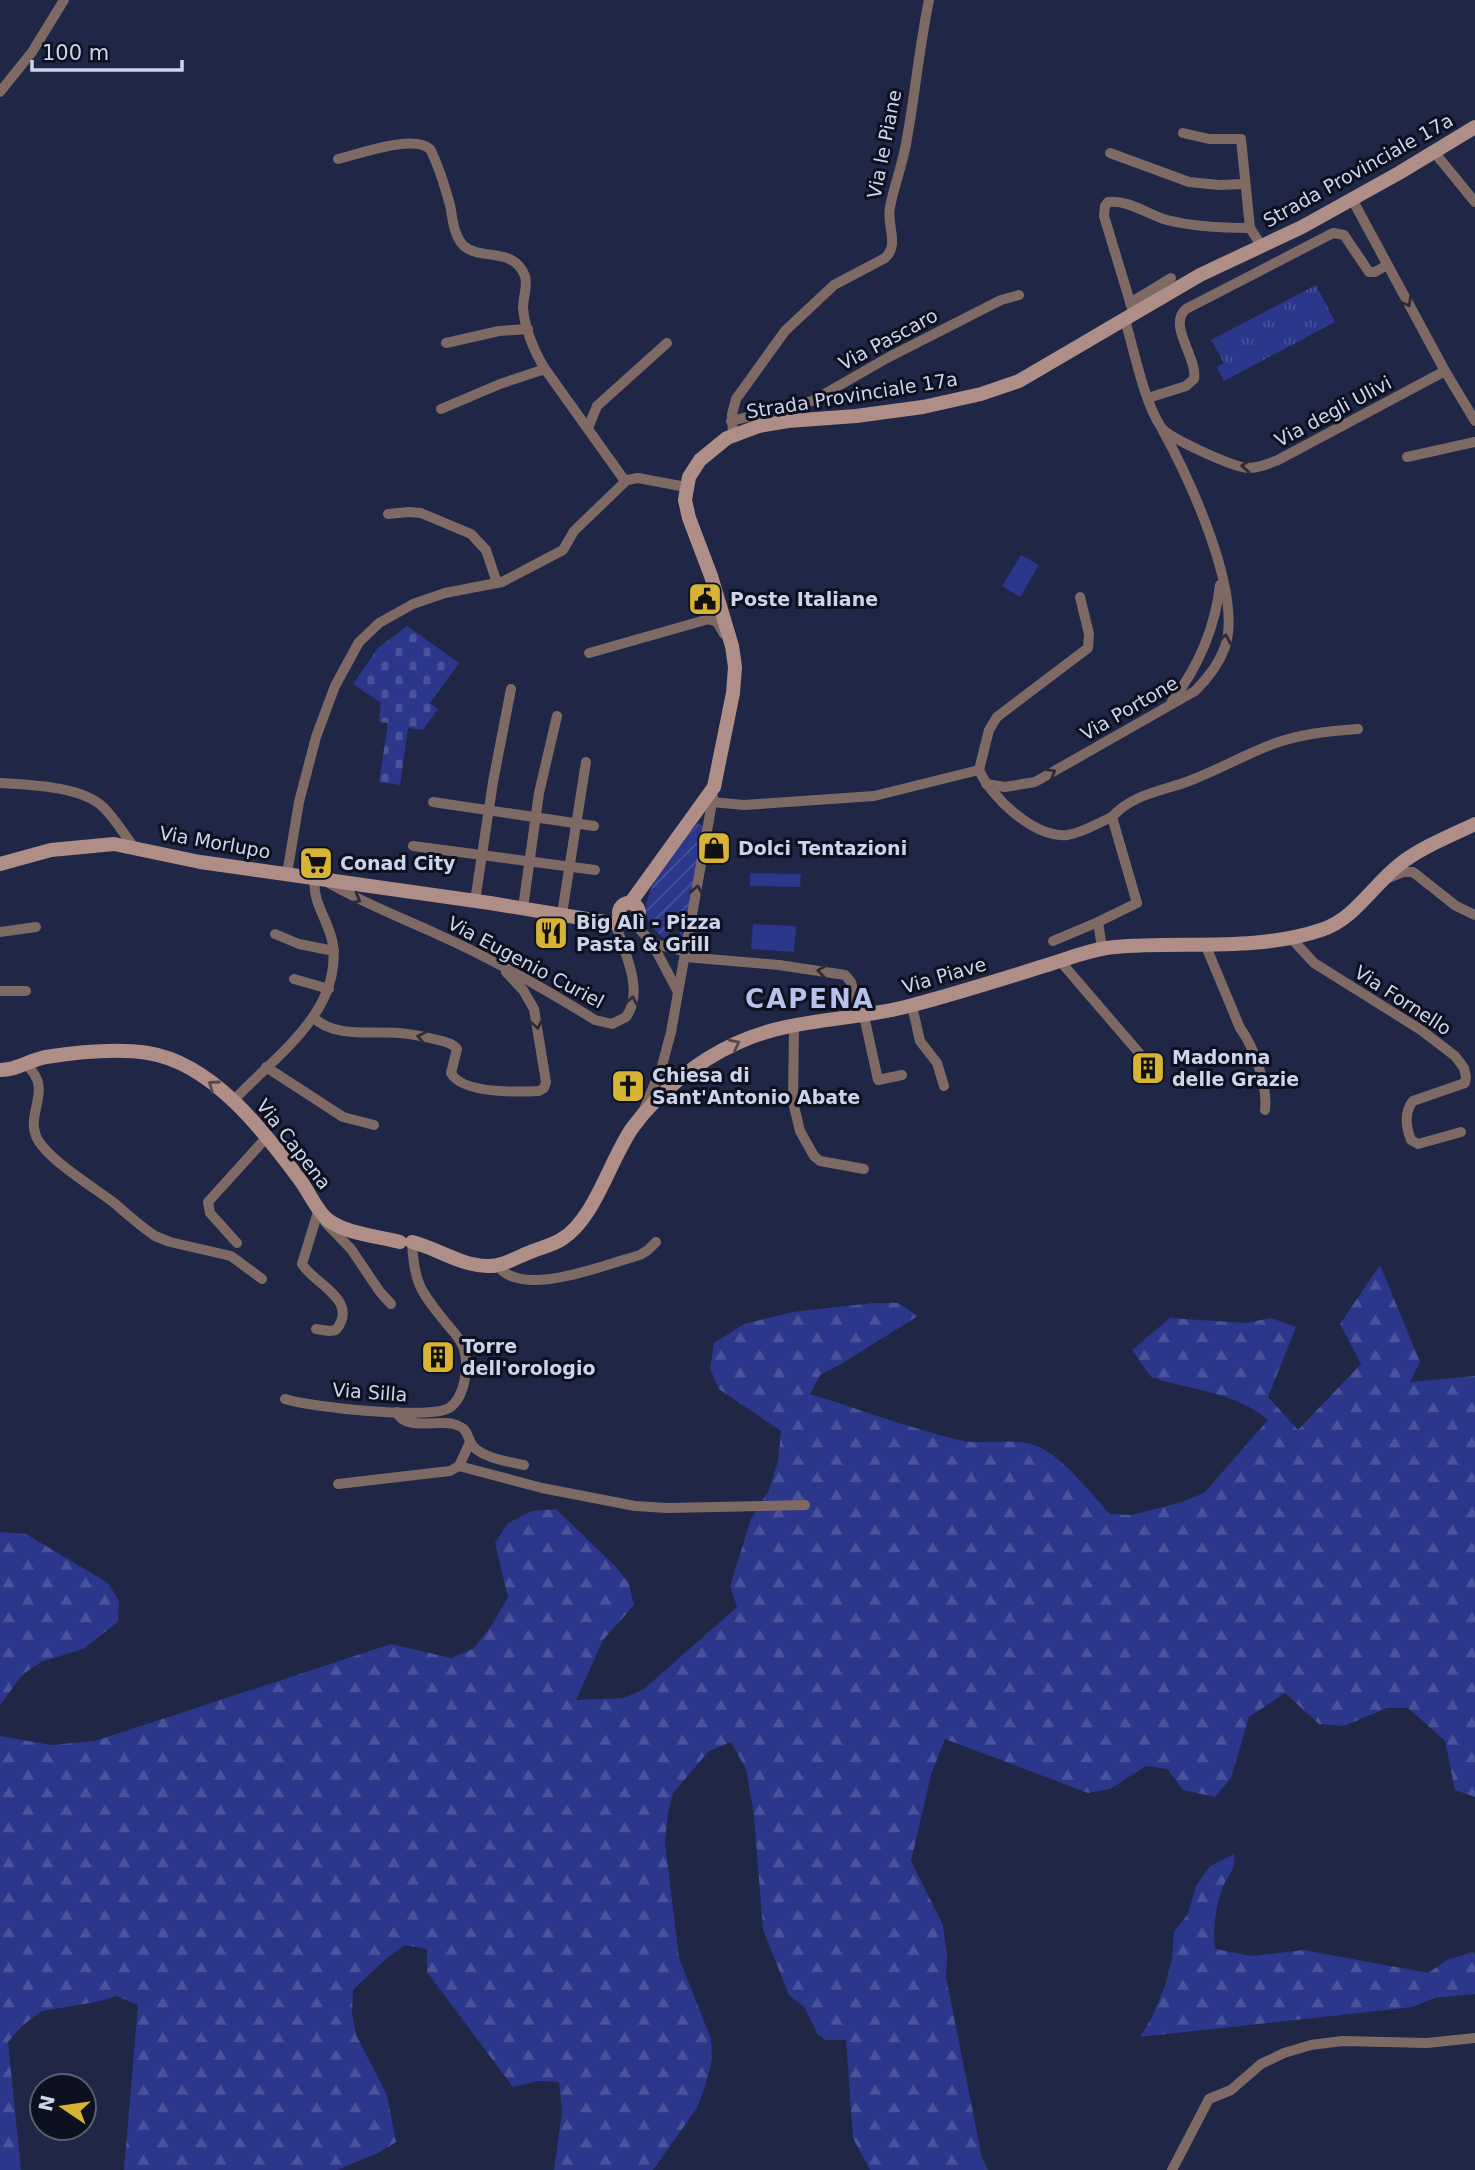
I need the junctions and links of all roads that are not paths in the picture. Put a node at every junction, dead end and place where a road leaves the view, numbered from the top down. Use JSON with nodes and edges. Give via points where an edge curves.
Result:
{"nodes":[{"id":1,"x":64,"y":0,"type":"edge"},
{"id":2,"x":929,"y":0,"type":"edge"},
{"id":3,"x":0,"y":92,"type":"edge"},
{"id":4,"x":1474,"y":130,"type":"edge"},
{"id":5,"x":1183,"y":133,"type":"dead end"},
{"id":6,"x":1434,"y":152,"type":"junction"},
{"id":7,"x":1110,"y":153,"type":"dead end"},
{"id":8,"x":338,"y":159,"type":"dead end"},
{"id":9,"x":1245,"y":184,"type":"junction"},
{"id":10,"x":1352,"y":199,"type":"junction"},
{"id":11,"x":1475,"y":202,"type":"edge"},
{"id":12,"x":1250,"y":228,"type":"junction"},
{"id":13,"x":1261,"y":245,"type":"junction"},
{"id":14,"x":1387,"y":265,"type":"junction"},
{"id":15,"x":1171,"y":278,"type":"dead end"},
{"id":16,"x":1019,"y":295,"type":"dead end"},
{"id":17,"x":1131,"y":309,"type":"junction"},
{"id":18,"x":528,"y":329,"type":"junction"},
{"id":19,"x":446,"y":343,"type":"dead end"},
{"id":20,"x":667,"y":343,"type":"dead end"},
{"id":21,"x":545,"y":369,"type":"junction"},
{"id":22,"x":1445,"y":371,"type":"junction"},
{"id":23,"x":1148,"y":398,"type":"junction"},
{"id":24,"x":441,"y":409,"type":"dead end"},
{"id":25,"x":1475,"y":421,"type":"edge"},
{"id":26,"x":588,"y":428,"type":"junction"},
{"id":27,"x":732,"y":428,"type":"junction"},
{"id":28,"x":1162,"y":429,"type":"junction"},
{"id":29,"x":1475,"y":442,"type":"edge"},
{"id":30,"x":1407,"y":457,"type":"dead end"},
{"id":31,"x":625,"y":481,"type":"junction"},
{"id":32,"x":686,"y":487,"type":"junction"},
{"id":33,"x":388,"y":514,"type":"dead end"},
{"id":34,"x":1221,"y":578,"type":"junction"},
{"id":35,"x":498,"y":583,"type":"junction"},
{"id":36,"x":1080,"y":597,"type":"dead end"},
{"id":37,"x":732,"y":646,"type":"junction"},
{"id":38,"x":589,"y":653,"type":"dead end"},
{"id":39,"x":511,"y":689,"type":"dead end"},
{"id":40,"x":1169,"y":706,"type":"junction"},
{"id":41,"x":557,"y":716,"type":"dead end"},
{"id":42,"x":1358,"y":729,"type":"dead end"},
{"id":43,"x":586,"y":762,"type":"dead end"},
{"id":44,"x":979,"y":770,"type":"junction"},
{"id":45,"x":0,"y":783,"type":"edge"},
{"id":46,"x":986,"y":784,"type":"junction"},
{"id":47,"x":713,"y":795,"type":"junction"},
{"id":48,"x":433,"y":802,"type":"dead end"},
{"id":49,"x":489,"y":810,"type":"junction"},
{"id":50,"x":536,"y":817,"type":"junction"},
{"id":51,"x":1112,"y":817,"type":"junction"},
{"id":52,"x":576,"y":823,"type":"junction"},
{"id":53,"x":1475,"y":824,"type":"edge"},
{"id":54,"x":594,"y":826,"type":"dead end"},
{"id":55,"x":413,"y":846,"type":"dead end"},
{"id":56,"x":134,"y":847,"type":"junction"},
{"id":57,"x":482,"y":855,"type":"junction"},
{"id":58,"x":529,"y":861,"type":"junction"},
{"id":59,"x":0,"y":864,"type":"edge"},
{"id":60,"x":570,"y":866,"type":"junction"},
{"id":61,"x":595,"y":870,"type":"dead end"},
{"id":62,"x":286,"y":874,"type":"junction"},
{"id":63,"x":318,"y":878,"type":"junction"},
{"id":64,"x":1382,"y":880,"type":"junction"},
{"id":65,"x":475,"y":901,"type":"junction"},
{"id":66,"x":626,"y":904,"type":"junction"},
{"id":67,"x":523,"y":908,"type":"junction"},
{"id":68,"x":1472,"y":913,"type":"edge"},
{"id":69,"x":562,"y":914,"type":"junction"},
{"id":70,"x":591,"y":919,"type":"junction"},
{"id":71,"x":1098,"y":922,"type":"junction"},
{"id":72,"x":625,"y":923,"type":"junction"},
{"id":73,"x":36,"y":927,"type":"dead end"},
{"id":74,"x":0,"y":932,"type":"edge"},
{"id":75,"x":275,"y":934,"type":"dead end"},
{"id":76,"x":1291,"y":938,"type":"junction"},
{"id":77,"x":1053,"y":941,"type":"dead end"},
{"id":78,"x":652,"y":943,"type":"junction"},
{"id":79,"x":1205,"y":944,"type":"junction"},
{"id":80,"x":1102,"y":948,"type":"junction"},
{"id":81,"x":334,"y":951,"type":"junction"},
{"id":82,"x":685,"y":955,"type":"junction"},
{"id":83,"x":1060,"y":961,"type":"junction"},
{"id":84,"x":502,"y":967,"type":"junction"},
{"id":85,"x":682,"y":970,"type":"junction"},
{"id":86,"x":666,"y":972,"type":"junction"},
{"id":87,"x":294,"y":979,"type":"dead end"},
{"id":88,"x":329,"y":989,"type":"junction"},
{"id":89,"x":0,"y":991,"type":"edge"},
{"id":90,"x":26,"y":991,"type":"dead end"},
{"id":91,"x":678,"y":992,"type":"junction"},
{"id":92,"x":912,"y":1006,"type":"junction"},
{"id":93,"x":862,"y":1016,"type":"junction"},
{"id":94,"x":313,"y":1017,"type":"junction"},
{"id":95,"x":794,"y":1026,"type":"junction"},
{"id":96,"x":1140,"y":1054,"type":"dead end"},
{"id":97,"x":663,"y":1062,"type":"junction"},
{"id":98,"x":26,"y":1065,"type":"junction"},
{"id":99,"x":266,"y":1067,"type":"junction"},
{"id":100,"x":0,"y":1070,"type":"edge"},
{"id":101,"x":902,"y":1075,"type":"dead end"},
{"id":102,"x":682,"y":1078,"type":"junction"},
{"id":103,"x":944,"y":1086,"type":"dead end"},
{"id":104,"x":234,"y":1100,"type":"junction"},
{"id":105,"x":1265,"y":1110,"type":"dead end"},
{"id":106,"x":639,"y":1119,"type":"junction"},
{"id":107,"x":374,"y":1125,"type":"dead end"},
{"id":108,"x":1461,"y":1132,"type":"dead end"},
{"id":109,"x":266,"y":1138,"type":"junction"},
{"id":110,"x":864,"y":1169,"type":"dead end"},
{"id":111,"x":319,"y":1213,"type":"junction"},
{"id":112,"x":656,"y":1241,"type":"dead end"},
{"id":113,"x":410,"y":1242,"type":"junction"},
{"id":114,"x":237,"y":1244,"type":"dead end"},
{"id":115,"x":497,"y":1265,"type":"junction"},
{"id":116,"x":261,"y":1279,"type":"dead end"},
{"id":117,"x":391,"y":1304,"type":"dead end"},
{"id":118,"x":316,"y":1329,"type":"dead end"},
{"id":119,"x":285,"y":1399,"type":"dead end"},
{"id":120,"x":397,"y":1412,"type":"junction"},
{"id":121,"x":470,"y":1442,"type":"junction"},
{"id":122,"x":524,"y":1465,"type":"dead end"},
{"id":123,"x":459,"y":1466,"type":"junction"},
{"id":124,"x":338,"y":1484,"type":"dead end"},
{"id":125,"x":805,"y":1505,"type":"dead end"},
{"id":126,"x":1475,"y":2038,"type":"edge"},
{"id":127,"x":1172,"y":2170,"type":"edge"}],
"edges":[{"from":1,"to":3,"type":"street"},
{"from":2,"to":27,"type":"street","name":"Via le Piane","via":[[906,146],[889,209],[890,253],[834,285],[795,320],[739,395]]},
{"from":4,"to":6,"type":"main road","name":"Strada Provinciale 17a"},
{"from":5,"to":9,"type":"street","via":[[1241,139]]},
{"from":6,"to":10,"type":"main road","name":"Strada Provinciale 17a"},
{"from":6,"to":11,"type":"street"},
{"from":7,"to":9,"type":"street","via":[[1189,181]]},
{"from":8,"to":18,"type":"street","via":[[410,143],[427,146],[434,155],[461,242],[475,251],[507,257],[523,272]]},
{"from":9,"to":12,"type":"street"},
{"from":10,"to":13,"type":"main road","name":"Strada Provinciale 17a"},
{"from":10,"to":14,"type":"street"},
{"from":12,"to":13,"type":"street"},
{"from":12,"to":17,"type":"street","via":[[1179,223],[1108,202],[1104,216]]},
{"from":13,"to":17,"type":"main road","name":"Strada Provinciale 17a"},
{"from":14,"to":22,"type":"street","one_way":true},
{"from":14,"to":23,"type":"street","via":[[1368,271],[1344,235],[1334,233],[1186,309],[1179,324],[1194,379]]},
{"from":15,"to":17,"type":"street"},
{"from":16,"to":27,"type":"street","name":"Via Pascaro","via":[[889,357],[813,401]]},
{"from":17,"to":23,"type":"street"},
{"from":17,"to":27,"type":"main road","name":"Strada Provinciale 17a","via":[[1027,377],[981,394],[923,407]]},
{"from":18,"to":19,"type":"street"},
{"from":18,"to":21,"type":"street"},
{"from":20,"to":26,"type":"street","via":[[597,406]]},
{"from":21,"to":24,"type":"street"},
{"from":21,"to":26,"type":"street"},
{"from":22,"to":25,"type":"street"},
{"from":22,"to":28,"type":"street","name":"Via degli Ulivi","one_way":true,"via":[[1259,467],[1236,466]]},
{"from":23,"to":28,"type":"street"},
{"from":26,"to":31,"type":"street"},
{"from":27,"to":32,"type":"main road","name":"Strada Provinciale 17a","via":[[700,460]]},
{"from":28,"to":34,"type":"street","name":"Via Portone","via":[[1204,517]]},
{"from":29,"to":30,"type":"street"},
{"from":31,"to":32,"type":"street","via":[[638,478]]},
{"from":31,"to":35,"type":"street","via":[[574,531],[565,549]]},
{"from":32,"to":37,"type":"main road","via":[[687,512]]},
{"from":33,"to":35,"type":"street","via":[[421,513],[471,534],[486,550]]},
{"from":34,"to":40,"type":"street","via":[[1216,614],[1197,665]]},
{"from":40,"to":34,"type":"street","name":"Via Portone","one_way":true,"via":[[1195,691],[1212,673],[1226,646],[1227,599]]},
{"from":35,"to":62,"type":"street","via":[[413,604],[373,628],[355,647],[316,737]]},
{"from":36,"to":44,"type":"street","via":[[1088,648],[997,717]]},
{"from":37,"to":38,"type":"street","via":[[719,624],[709,619]]},
{"from":37,"to":47,"type":"main road","via":[[735,677]]},
{"from":39,"to":49,"type":"street"},
{"from":46,"to":40,"type":"street","name":"Via Portone","one_way":true,"via":[[1035,782]]},
{"from":41,"to":50,"type":"street"},
{"from":42,"to":51,"type":"street","via":[[1274,744],[1137,798]]},
{"from":43,"to":52,"type":"street"},
{"from":44,"to":46,"type":"street"},
{"from":44,"to":47,"type":"street","via":[[884,794],[815,801],[744,805]]},
{"from":45,"to":56,"type":"street","via":[[86,795],[104,807]]},
{"from":46,"to":51,"type":"street","via":[[1023,819],[1052,834],[1073,833]]},
{"from":47,"to":66,"type":"main road"},
{"from":82,"to":47,"type":"street","one_way":true},
{"from":48,"to":49,"type":"street"},
{"from":49,"to":50,"type":"street"},
{"from":49,"to":57,"type":"street"},
{"from":50,"to":52,"type":"street"},
{"from":50,"to":58,"type":"street"},
{"from":51,"to":71,"type":"street","via":[[1137,903]]},
{"from":52,"to":54,"type":"street"},
{"from":52,"to":60,"type":"street"},
{"from":53,"to":64,"type":"main road","name":"Via Piave","via":[[1409,858]]},
{"from":55,"to":57,"type":"street"},
{"from":56,"to":59,"type":"main road","name":"Via Morlupo","via":[[68,847]]},
{"from":56,"to":62,"type":"main road","name":"Via Morlupo"},
{"from":57,"to":58,"type":"street"},
{"from":57,"to":65,"type":"street"},
{"from":58,"to":60,"type":"street"},
{"from":58,"to":67,"type":"street"},
{"from":60,"to":61,"type":"street"},
{"from":60,"to":69,"type":"street"},
{"from":62,"to":63,"type":"main road","name":"Via Morlupo"},
{"from":63,"to":65,"type":"main road","name":"Via Morlupo"},
{"from":63,"to":81,"type":"street","via":[[315,894]]},
{"from":63,"to":84,"type":"street","name":"Via Eugenio Curiel","one_way":true},
{"from":64,"to":68,"type":"street","via":[[1413,872]]},
{"from":64,"to":76,"type":"main road","name":"Via Piave","via":[[1339,922]]},
{"from":65,"to":67,"type":"main road","name":"Via Morlupo"},
{"from":66,"to":70,"type":"main road"},
{"from":66,"to":72,"type":"main road","via":[[619,915]]},
{"from":67,"to":69,"type":"main road","name":"Via Morlupo"},
{"from":69,"to":70,"type":"main road","name":"Via Morlupo"},
{"from":70,"to":72,"type":"main road","name":"Via Morlupo"},
{"from":71,"to":77,"type":"street"},
{"from":71,"to":80,"type":"street"},
{"from":72,"to":78,"type":"street"},
{"from":84,"to":72,"type":"street","name":"Via Eugenio Curiel","one_way":true,"via":[[595,1020],[620,1022],[629,1014],[634,993]]},
{"from":73,"to":74,"type":"street"},
{"from":75,"to":81,"type":"street"},
{"from":76,"to":79,"type":"main road","name":"Via Piave"},
{"from":76,"to":108,"type":"street","name":"Via Fornello","via":[[1314,963],[1459,1060],[1465,1083],[1413,1101],[1407,1124],[1416,1143]]},
{"from":78,"to":82,"type":"street"},
{"from":78,"to":86,"type":"street"},
{"from":79,"to":80,"type":"main road","name":"Via Piave"},
{"from":79,"to":105,"type":"street","via":[[1251,1044],[1265,1093]]},
{"from":80,"to":83,"type":"main road","name":"Via Piave"},
{"from":81,"to":88,"type":"street"},
{"from":82,"to":85,"type":"street"},
{"from":93,"to":82,"type":"street","one_way":true,"via":[[852,982],[845,975]]},
{"from":83,"to":92,"type":"main road","name":"Via Piave"},
{"from":83,"to":96,"type":"street"},
{"from":84,"to":94,"type":"street","one_way":true,"via":[[534,1009],[546,1082],[540,1091],[491,1090],[457,1080],[451,1070],[457,1049],[452,1044],[407,1034],[332,1028]]},
{"from":85,"to":86,"type":"street"},
{"from":85,"to":91,"type":"street"},
{"from":86,"to":91,"type":"street"},
{"from":87,"to":88,"type":"street"},
{"from":88,"to":94,"type":"street"},
{"from":89,"to":90,"type":"street"},
{"from":91,"to":97,"type":"street"},
{"from":92,"to":93,"type":"main road","name":"Via Piave"},
{"from":92,"to":103,"type":"street","via":[[920,1041],[937,1063]]},
{"from":93,"to":95,"type":"main road","name":"Via Piave"},
{"from":93,"to":101,"type":"street","via":[[879,1085]]},
{"from":94,"to":99,"type":"street"},
{"from":102,"to":95,"type":"main road","name":"Via Piave","one_way":true,"via":[[737,1042]]},
{"from":95,"to":110,"type":"street","via":[[793,1102],[800,1131],[820,1161]]},
{"from":97,"to":102,"type":"street"},
{"from":97,"to":106,"type":"street"},
{"from":98,"to":100,"type":"main road","name":"Via Capena"},
{"from":104,"to":98,"type":"main road","name":"Via Capena","one_way":true,"via":[[181,1064],[149,1054],[89,1053],[46,1057]]},
{"from":98,"to":116,"type":"street","via":[[38,1086],[34,1131],[49,1152],[155,1236],[231,1256]]},
{"from":99,"to":104,"type":"street"},
{"from":99,"to":107,"type":"street","via":[[343,1117]]},
{"from":102,"to":106,"type":"main road","name":"Via Piave"},
{"from":104,"to":109,"type":"main road","name":"Via Capena"},
{"from":106,"to":115,"type":"main road","name":"Via Piave","via":[[571,1231],[562,1239]]},
{"from":109,"to":111,"type":"main road","name":"Via Capena"},
{"from":109,"to":114,"type":"street","via":[[208,1202],[210,1213]]},
{"from":111,"to":113,"type":"main road","via":[[344,1228]]},
{"from":111,"to":117,"type":"street"},
{"from":111,"to":118,"type":"street","via":[[302,1264],[335,1296],[342,1313],[336,1330]]},
{"from":112,"to":115,"type":"street","via":[[640,1255],[551,1279],[509,1277]]},
{"from":113,"to":115,"type":"main road","via":[[457,1261]]},
{"from":113,"to":120,"type":"street","name":"Via Silla","via":[[424,1296],[460,1341],[464,1376],[457,1398],[442,1411]]},
{"from":119,"to":120,"type":"street","name":"Via Silla"},
{"from":120,"to":121,"type":"street","via":[[405,1422],[461,1426]]},
{"from":121,"to":122,"type":"street","via":[[484,1454]]},
{"from":121,"to":123,"type":"street"},
{"from":123,"to":124,"type":"street","via":[[444,1473]]},
{"from":123,"to":125,"type":"street","via":[[635,1506]]},
{"from":126,"to":127,"type":"street","via":[[1427,2043],[1342,2041],[1284,2053],[1261,2064],[1231,2090],[1209,2099]]}]}
